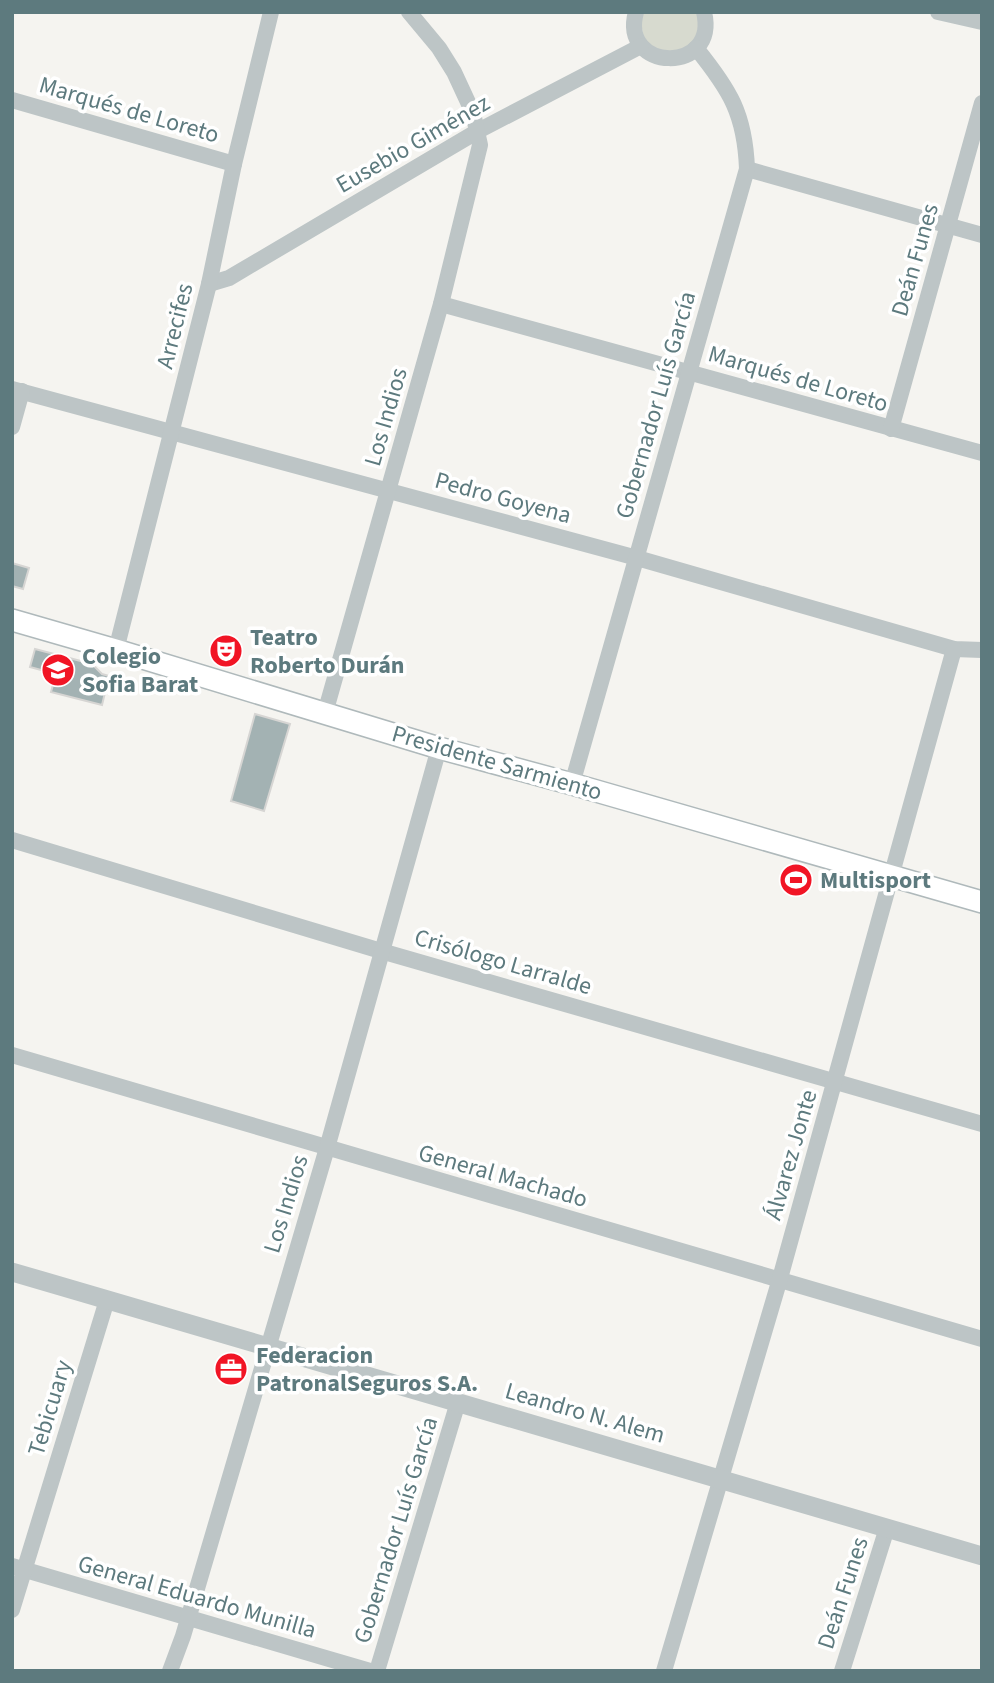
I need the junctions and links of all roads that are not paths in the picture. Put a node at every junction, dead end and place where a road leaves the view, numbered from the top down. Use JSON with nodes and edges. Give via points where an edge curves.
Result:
{"nodes":[{"id":1,"x":271,"y":12,"type":"edge"},
{"id":2,"x":409,"y":12,"type":"edge"},
{"id":3,"x":636,"y":12,"type":"edge"},
{"id":4,"x":704,"y":12,"type":"edge"},
{"id":5,"x":938,"y":12,"type":"edge"},
{"id":6,"x":982,"y":22,"type":"edge"},
{"id":7,"x":641,"y":46,"type":"junction"},
{"id":8,"x":696,"y":48,"type":"junction"},
{"id":9,"x":12,"y":100,"type":"edge"},
{"id":10,"x":982,"y":103,"type":"edge"},
{"id":11,"x":478,"y":131,"type":"junction"},
{"id":12,"x":234,"y":164,"type":"junction"},
{"id":13,"x":747,"y":169,"type":"junction"},
{"id":14,"x":948,"y":225,"type":"junction"},
{"id":15,"x":982,"y":235,"type":"edge"},
{"id":16,"x":209,"y":284,"type":"junction"},
{"id":17,"x":441,"y":304,"type":"junction"},
{"id":18,"x":688,"y":372,"type":"junction"},
{"id":19,"x":17,"y":390,"type":"edge"},
{"id":20,"x":12,"y":427,"type":"edge"},
{"id":21,"x":891,"y":429,"type":"junction"},
{"id":22,"x":172,"y":431,"type":"junction"},
{"id":23,"x":982,"y":453,"type":"edge"},
{"id":24,"x":388,"y":491,"type":"junction"},
{"id":25,"x":637,"y":558,"type":"junction"},
{"id":26,"x":12,"y":620,"type":"edge"},
{"id":27,"x":954,"y":649,"type":"junction"},
{"id":28,"x":116,"y":650,"type":"junction"},
{"id":29,"x":982,"y":650,"type":"edge"},
{"id":30,"x":325,"y":713,"type":"junction"},
{"id":31,"x":439,"y":748,"type":"junction"},
{"id":32,"x":572,"y":784,"type":"junction"},
{"id":33,"x":12,"y":840,"type":"edge"},
{"id":34,"x":891,"y":877,"type":"junction"},
{"id":35,"x":982,"y":902,"type":"edge"},
{"id":36,"x":382,"y":951,"type":"junction"},
{"id":37,"x":12,"y":1055,"type":"edge"},
{"id":38,"x":835,"y":1082,"type":"junction"},
{"id":39,"x":982,"y":1124,"type":"edge"},
{"id":40,"x":327,"y":1148,"type":"junction"},
{"id":41,"x":12,"y":1272,"type":"edge"},
{"id":42,"x":779,"y":1282,"type":"junction"},
{"id":43,"x":107,"y":1300,"type":"junction"},
{"id":44,"x":982,"y":1339,"type":"edge"},
{"id":45,"x":267,"y":1347,"type":"junction"},
{"id":46,"x":458,"y":1402,"type":"junction"},
{"id":47,"x":720,"y":1478,"type":"junction"},
{"id":48,"x":887,"y":1528,"type":"junction"},
{"id":49,"x":982,"y":1556,"type":"edge"},
{"id":50,"x":18,"y":1567,"type":"edge"},
{"id":51,"x":12,"y":1611,"type":"edge"},
{"id":52,"x":188,"y":1618,"type":"junction"},
{"id":53,"x":170,"y":1671,"type":"edge"},
{"id":54,"x":370,"y":1671,"type":"edge"},
{"id":55,"x":377,"y":1671,"type":"edge"},
{"id":56,"x":664,"y":1671,"type":"edge"},
{"id":57,"x":842,"y":1671,"type":"edge"}],
"edges":[{"from":1,"to":12,"type":"street","name":"Arrecifes"},
{"from":2,"to":11,"type":"street","via":[[454,72]]},
{"from":3,"to":7,"type":"street","via":[[634,26]]},
{"from":4,"to":8,"type":"street","via":[[705,30]]},
{"from":5,"to":6,"type":"street"},
{"from":7,"to":8,"type":"street","via":[[662,59],[686,56]]},
{"from":7,"to":11,"type":"street","name":"Eusebio Giménez"},
{"from":8,"to":13,"type":"street","name":"Gobernador Luís García","via":[[737,109]]},
{"from":9,"to":12,"type":"street","name":"Marqués de Loreto"},
{"from":10,"to":14,"type":"street","name":"Deán Funes"},
{"from":11,"to":16,"type":"street","name":"Eusebio Giménez","via":[[229,278]]},
{"from":11,"to":17,"type":"street","name":"Los Indios","via":[[478,159]]},
{"from":12,"to":16,"type":"street","name":"Arrecifes"},
{"from":13,"to":14,"type":"street"},
{"from":13,"to":18,"type":"street","name":"Gobernador Luís García"},
{"from":14,"to":15,"type":"street"},
{"from":14,"to":21,"type":"street","name":"Deán Funes"},
{"from":16,"to":22,"type":"street","name":"Arrecifes"},
{"from":17,"to":18,"type":"street","name":"Marqués de Loreto"},
{"from":17,"to":24,"type":"street","name":"Los Indios"},
{"from":18,"to":21,"type":"street","name":"Marqués de Loreto"},
{"from":18,"to":25,"type":"street","name":"Gobernador Luís García"},
{"from":19,"to":20,"type":"street"},
{"from":19,"to":22,"type":"street","name":"Pedro Goyena"},
{"from":21,"to":23,"type":"street","name":"Marqués de Loreto"},
{"from":22,"to":24,"type":"street","name":"Pedro Goyena"},
{"from":22,"to":28,"type":"street","name":"Arrecifes"},
{"from":24,"to":25,"type":"street","name":"Pedro Goyena"},
{"from":24,"to":30,"type":"street","name":"Los Indios"},
{"from":25,"to":27,"type":"street","name":"Pedro Goyena"},
{"from":25,"to":32,"type":"street","name":"Gobernador Luís García"},
{"from":26,"to":28,"type":"main road","name":"Presidente Sarmiento"},
{"from":27,"to":29,"type":"street","name":"Pedro Goyena"},
{"from":27,"to":34,"type":"street","name":"Álvarez Jonte"},
{"from":28,"to":30,"type":"main road","name":"Presidente Sarmiento"},
{"from":30,"to":31,"type":"main road","name":"Presidente Sarmiento"},
{"from":31,"to":32,"type":"main road","name":"Presidente Sarmiento"},
{"from":31,"to":36,"type":"street","name":"Los Indios"},
{"from":32,"to":34,"type":"main road","name":"Presidente Sarmiento"},
{"from":33,"to":36,"type":"street","name":"Crisólogo Larralde"},
{"from":34,"to":35,"type":"main road","name":"Presidente Sarmiento"},
{"from":34,"to":38,"type":"street","name":"Álvarez Jonte"},
{"from":36,"to":38,"type":"street","name":"Crisólogo Larralde"},
{"from":36,"to":40,"type":"street","name":"Los Indios"},
{"from":37,"to":40,"type":"street","name":"General Machado"},
{"from":38,"to":39,"type":"street","name":"Crisólogo Larralde"},
{"from":38,"to":42,"type":"street","name":"Álvarez Jonte"},
{"from":40,"to":42,"type":"street","name":"General Machado"},
{"from":40,"to":45,"type":"street","name":"Los Indios"},
{"from":41,"to":43,"type":"street","name":"Leandro N. Alem"},
{"from":42,"to":44,"type":"street","name":"General Machado"},
{"from":42,"to":47,"type":"street","name":"Álvarez Jonte"},
{"from":43,"to":45,"type":"street","name":"Leandro N. Alem"},
{"from":43,"to":50,"type":"street","name":"Tebicuary"},
{"from":45,"to":46,"type":"street","name":"Leandro N. Alem"},
{"from":45,"to":52,"type":"street","name":"Los Indios"},
{"from":46,"to":47,"type":"street","name":"Leandro N. Alem"},
{"from":46,"to":55,"type":"street","name":"Gobernador Luís García"},
{"from":47,"to":48,"type":"street","name":"Leandro N. Alem"},
{"from":47,"to":56,"type":"street","name":"Álvarez Jonte"},
{"from":48,"to":49,"type":"street","name":"Leandro N. Alem"},
{"from":48,"to":57,"type":"street","name":"Deán Funes"},
{"from":50,"to":51,"type":"street","name":"Tebicuary"},
{"from":50,"to":52,"type":"street","name":"General Eduardo Munilla"},
{"from":52,"to":53,"type":"street","name":"Los Indios"},
{"from":52,"to":54,"type":"street","name":"General Eduardo Munilla"}]}
